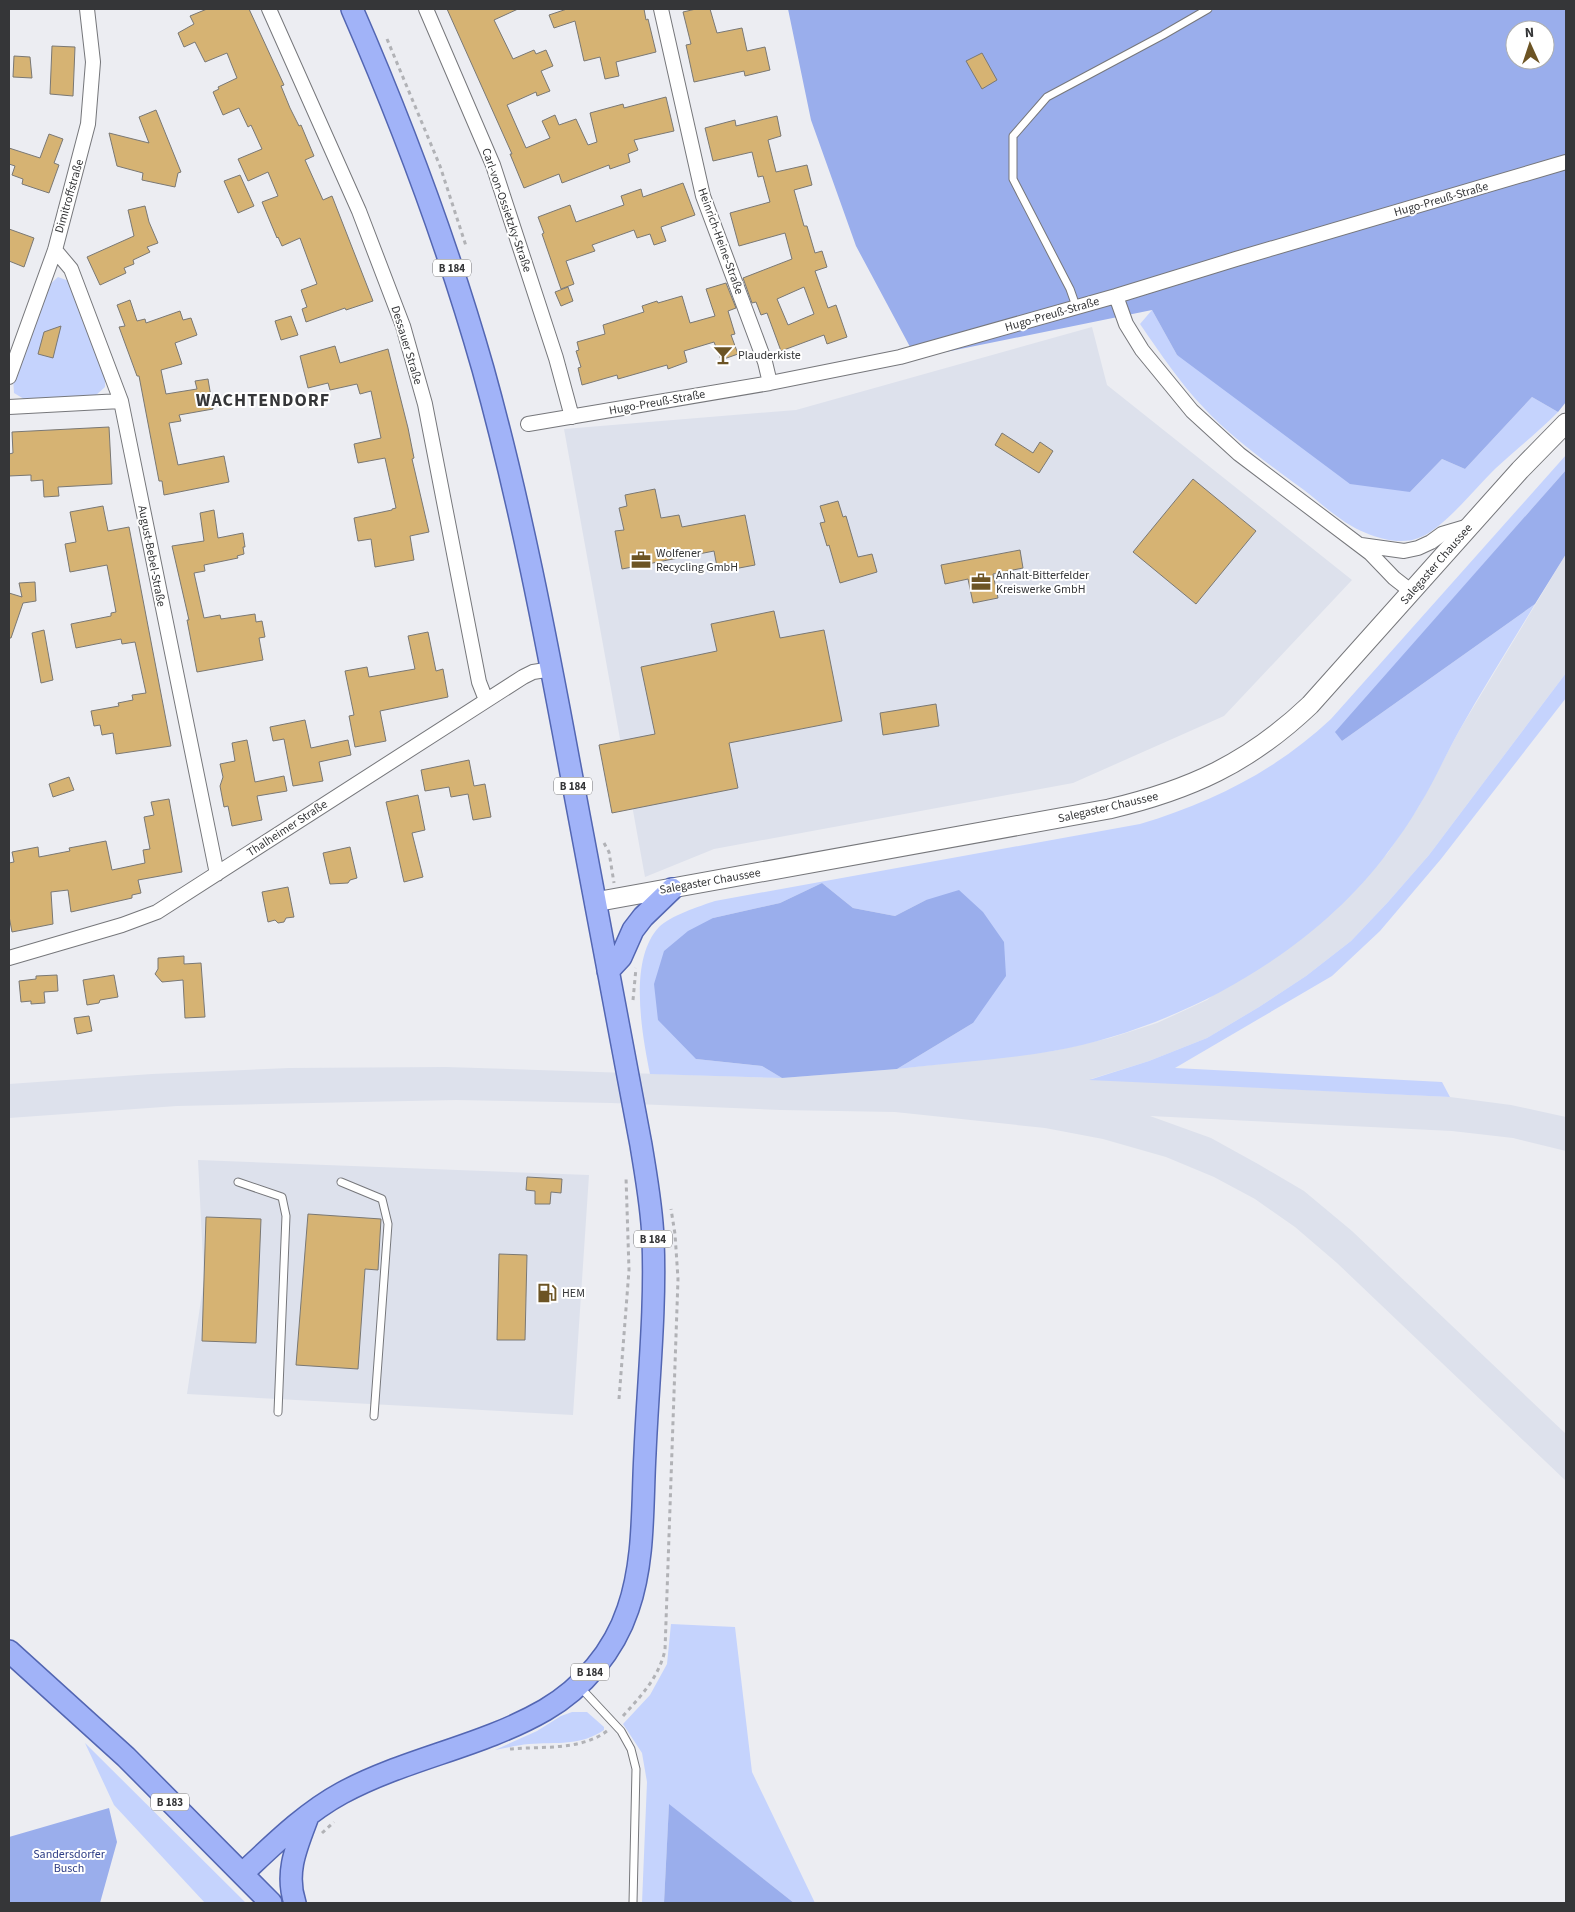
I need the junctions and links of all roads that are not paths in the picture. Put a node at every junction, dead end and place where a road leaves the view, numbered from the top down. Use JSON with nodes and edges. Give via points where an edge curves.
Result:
{"nodes":[{"id":1,"x":87,"y":9,"type":"edge"},
{"id":2,"x":269,"y":9,"type":"edge"},
{"id":3,"x":352,"y":9,"type":"edge"},
{"id":4,"x":426,"y":9,"type":"edge"},
{"id":5,"x":661,"y":9,"type":"edge"},
{"id":6,"x":1208,"y":9,"type":"edge"},
{"id":7,"x":1566,"y":162,"type":"edge"},
{"id":8,"x":55,"y":250,"type":"junction"},
{"id":9,"x":1116,"y":296,"type":"junction"},
{"id":10,"x":1076,"y":306,"type":"junction"},
{"id":11,"x":9,"y":377,"type":"edge"},
{"id":12,"x":770,"y":383,"type":"junction"},
{"id":13,"x":121,"y":401,"type":"junction"},
{"id":14,"x":9,"y":407,"type":"edge"},
{"id":15,"x":572,"y":417,"type":"junction"},
{"id":16,"x":1566,"y":423,"type":"edge"},
{"id":17,"x":528,"y":424,"type":"dead end"},
{"id":18,"x":1469,"y":526,"type":"junction"},
{"id":19,"x":1360,"y":545,"type":"junction"},
{"id":20,"x":1412,"y":592,"type":"junction"},
{"id":21,"x":552,"y":669,"type":"junction"},
{"id":22,"x":486,"y":700,"type":"junction"},
{"id":23,"x":217,"y":874,"type":"junction"},
{"id":24,"x":672,"y":888,"type":"junction"},
{"id":25,"x":595,"y":902,"type":"junction"},
{"id":26,"x":9,"y":958,"type":"edge"},
{"id":27,"x":608,"y":971,"type":"junction"},
{"id":28,"x":238,"y":1182,"type":"dead end"},
{"id":29,"x":341,"y":1182,"type":"dead end"},
{"id":30,"x":278,"y":1412,"type":"dead end"},
{"id":31,"x":374,"y":1416,"type":"dead end"},
{"id":32,"x":9,"y":1651,"type":"edge"},
{"id":33,"x":578,"y":1685,"type":"junction"},
{"id":34,"x":308,"y":1816,"type":"junction"},
{"id":35,"x":242,"y":1873,"type":"junction"},
{"id":36,"x":271,"y":1903,"type":"edge"},
{"id":37,"x":295,"y":1903,"type":"edge"},
{"id":38,"x":633,"y":1903,"type":"edge"}],
"edges":[{"from":1,"to":8,"type":"street","name":"Dimitroffstraße","via":[[93,62],[88,124]]},
{"from":2,"to":22,"type":"street","name":"Dessauer Straße","via":[[359,211],[404,326],[425,404],[478,682]]},
{"from":3,"to":21,"type":"main road","number":"B 184","via":[[423,182],[473,334],[512,482]]},
{"from":4,"to":15,"type":"street","name":"Carl-von-Ossietzky-Straße","via":[[494,165]]},
{"from":5,"to":12,"type":"street","name":"Heinrich-Heine-Straße","via":[[703,196]]},
{"from":6,"to":10,"type":"lane","via":[[1047,98],[1014,136],[1013,179]]},
{"from":7,"to":9,"type":"street","name":"Hugo-Preuß-Straße"},
{"from":8,"to":11,"type":"street","name":"Dimitroffstraße"},
{"from":8,"to":13,"type":"street","name":"August-Bebel-Straße","via":[[71,269]]},
{"from":9,"to":10,"type":"street","name":"Hugo-Preuß-Straße"},
{"from":9,"to":19,"type":"street","via":[[1126,324],[1142,350],[1192,411],[1239,454]]},
{"from":10,"to":12,"type":"street","name":"Hugo-Preuß-Straße","via":[[900,357]]},
{"from":12,"to":15,"type":"street","name":"Hugo-Preuß-Straße"},
{"from":13,"to":14,"type":"street"},
{"from":13,"to":23,"type":"street","name":"August-Bebel-Straße"},
{"from":15,"to":17,"type":"street","name":"Hugo-Preuß-Straße"},
{"from":16,"to":18,"type":"main road","name":"Salegaster Chaussee"},
{"from":18,"to":19,"type":"street","via":[[1442,534],[1411,549]]},
{"from":18,"to":20,"type":"main road","name":"Salegaster Chaussee"},
{"from":19,"to":20,"type":"street"},
{"from":20,"to":24,"type":"main road","name":"Salegaster Chaussee","via":[[1292,722],[1241,760],[1206,778],[1159,796],[1109,809]]},
{"from":21,"to":22,"type":"street","name":"Thalheimer Straße","via":[[533,672]]},
{"from":21,"to":25,"type":"main road","number":"B 184"},
{"from":22,"to":23,"type":"street","name":"Thalheimer Straße"},
{"from":23,"to":26,"type":"street","name":"Thalheimer Straße","via":[[157,912]]},
{"from":24,"to":25,"type":"main road","name":"Salegaster Chaussee"},
{"from":24,"to":27,"type":"main road","via":[[643,917],[621,956]]},
{"from":25,"to":27,"type":"main road","number":"B 184"},
{"from":27,"to":33,"type":"main road","number":"B 184","via":[[641,1145],[651,1216],[653,1260],[640,1554],[633,1595],[622,1624],[603,1658]]},
{"from":28,"to":30,"type":"lane","via":[[282,1197],[286,1216]]},
{"from":29,"to":31,"type":"lane","via":[[382,1199],[388,1224]]},
{"from":32,"to":35,"type":"main road","number":"B 183","via":[[98,1730]]},
{"from":33,"to":34,"type":"main road","number":"B 184","via":[[517,1725],[360,1784]]},
{"from":33,"to":38,"type":"lane","via":[[615,1724],[631,1749],[636,1769]]},
{"from":34,"to":35,"type":"main road","number":"B 184"},
{"from":34,"to":37,"type":"main road","via":[[293,1855],[290,1882]]},
{"from":35,"to":36,"type":"main road","number":"B 183"}]}
